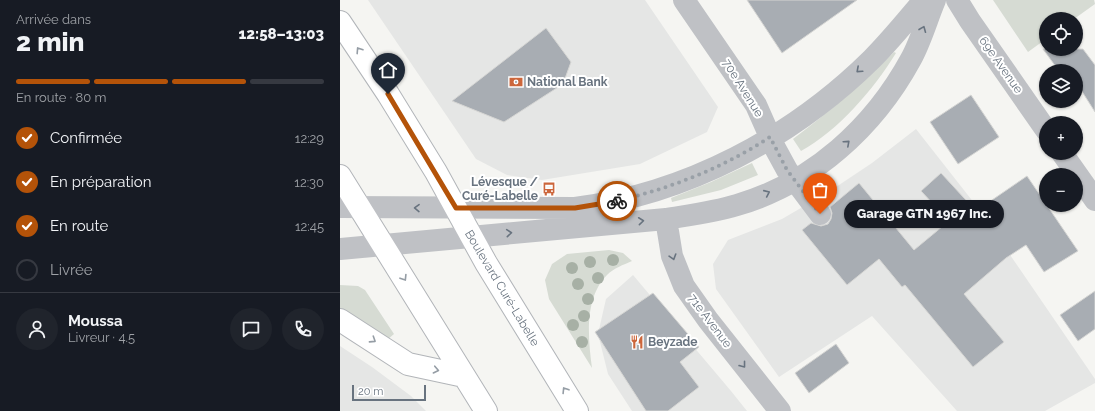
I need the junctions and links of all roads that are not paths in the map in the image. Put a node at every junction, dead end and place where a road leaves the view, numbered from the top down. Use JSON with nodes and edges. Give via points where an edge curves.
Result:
{"nodes":[{"id":1,"x":684,"y":0,"type":"edge"},
{"id":2,"x":924,"y":0,"type":"edge"},
{"id":3,"x":935,"y":0,"type":"edge"},
{"id":4,"x":957,"y":0,"type":"edge"},
{"id":5,"x":340,"y":22,"type":"edge"},
{"id":6,"x":1039,"y":120,"type":"edge"},
{"id":7,"x":770,"y":137,"type":"junction"},
{"id":8,"x":1067,"y":160,"type":"edge"},
{"id":9,"x":340,"y":176,"type":"edge"},
{"id":10,"x":795,"y":180,"type":"junction"},
{"id":11,"x":1095,"y":200,"type":"edge"},
{"id":12,"x":350,"y":207,"type":"edge"},
{"id":13,"x":456,"y":208,"type":"junction"},
{"id":14,"x":820,"y":214,"type":"dead end"},
{"id":15,"x":666,"y":219,"type":"junction"},
{"id":16,"x":470,"y":236,"type":"junction"},
{"id":17,"x":383,"y":245,"type":"junction"},
{"id":18,"x":340,"y":249,"type":"edge"},
{"id":19,"x":340,"y":320,"type":"edge"},
{"id":20,"x":464,"y":376,"type":"junction"},
{"id":21,"x":486,"y":411,"type":"edge"},
{"id":22,"x":577,"y":411,"type":"edge"},
{"id":23,"x":780,"y":411,"type":"edge"}],
"edges":[{"from":1,"to":7,"type":"street","name":"70e Avenue","via":[[756,105]]},
{"from":2,"to":7,"type":"street","one_way":true,"via":[[888,43],[846,82],[797,121]]},
{"from":10,"to":3,"type":"street","one_way":true,"via":[[850,141],[889,95],[912,57]]},
{"from":4,"to":6,"type":"street","name":"69e Avenue"},
{"from":13,"to":5,"type":"main road","name":"Boulevard Curé-Labelle","one_way":true,"via":[[388,94]]},
{"from":7,"to":10,"type":"street","name":"70e Avenue"},
{"from":7,"to":13,"type":"street","via":[[707,172],[653,192],[613,202],[575,208]]},
{"from":8,"to":11,"type":"street"},
{"from":9,"to":12,"type":"main road"},
{"from":10,"to":14,"type":"street","name":"70e Avenue"},
{"from":15,"to":10,"type":"street","one_way":true,"via":[[739,205]]},
{"from":13,"to":12,"type":"street","one_way":true},
{"from":12,"to":17,"type":"main road"},
{"from":13,"to":16,"type":"main road","name":"Boulevard Curé-Labelle"},
{"from":16,"to":15,"type":"street","one_way":true},
{"from":15,"to":23,"type":"street","name":"71e Avenue","one_way":true,"via":[[672,256],[684,286]]},
{"from":16,"to":17,"type":"street"},
{"from":22,"to":16,"type":"main road","name":"Boulevard Curé-Labelle","one_way":true},
{"from":17,"to":18,"type":"street"},
{"from":17,"to":20,"type":"main road","one_way":true},
{"from":19,"to":20,"type":"main road","one_way":true,"via":[[408,364]]},
{"from":20,"to":21,"type":"main road"}]}
